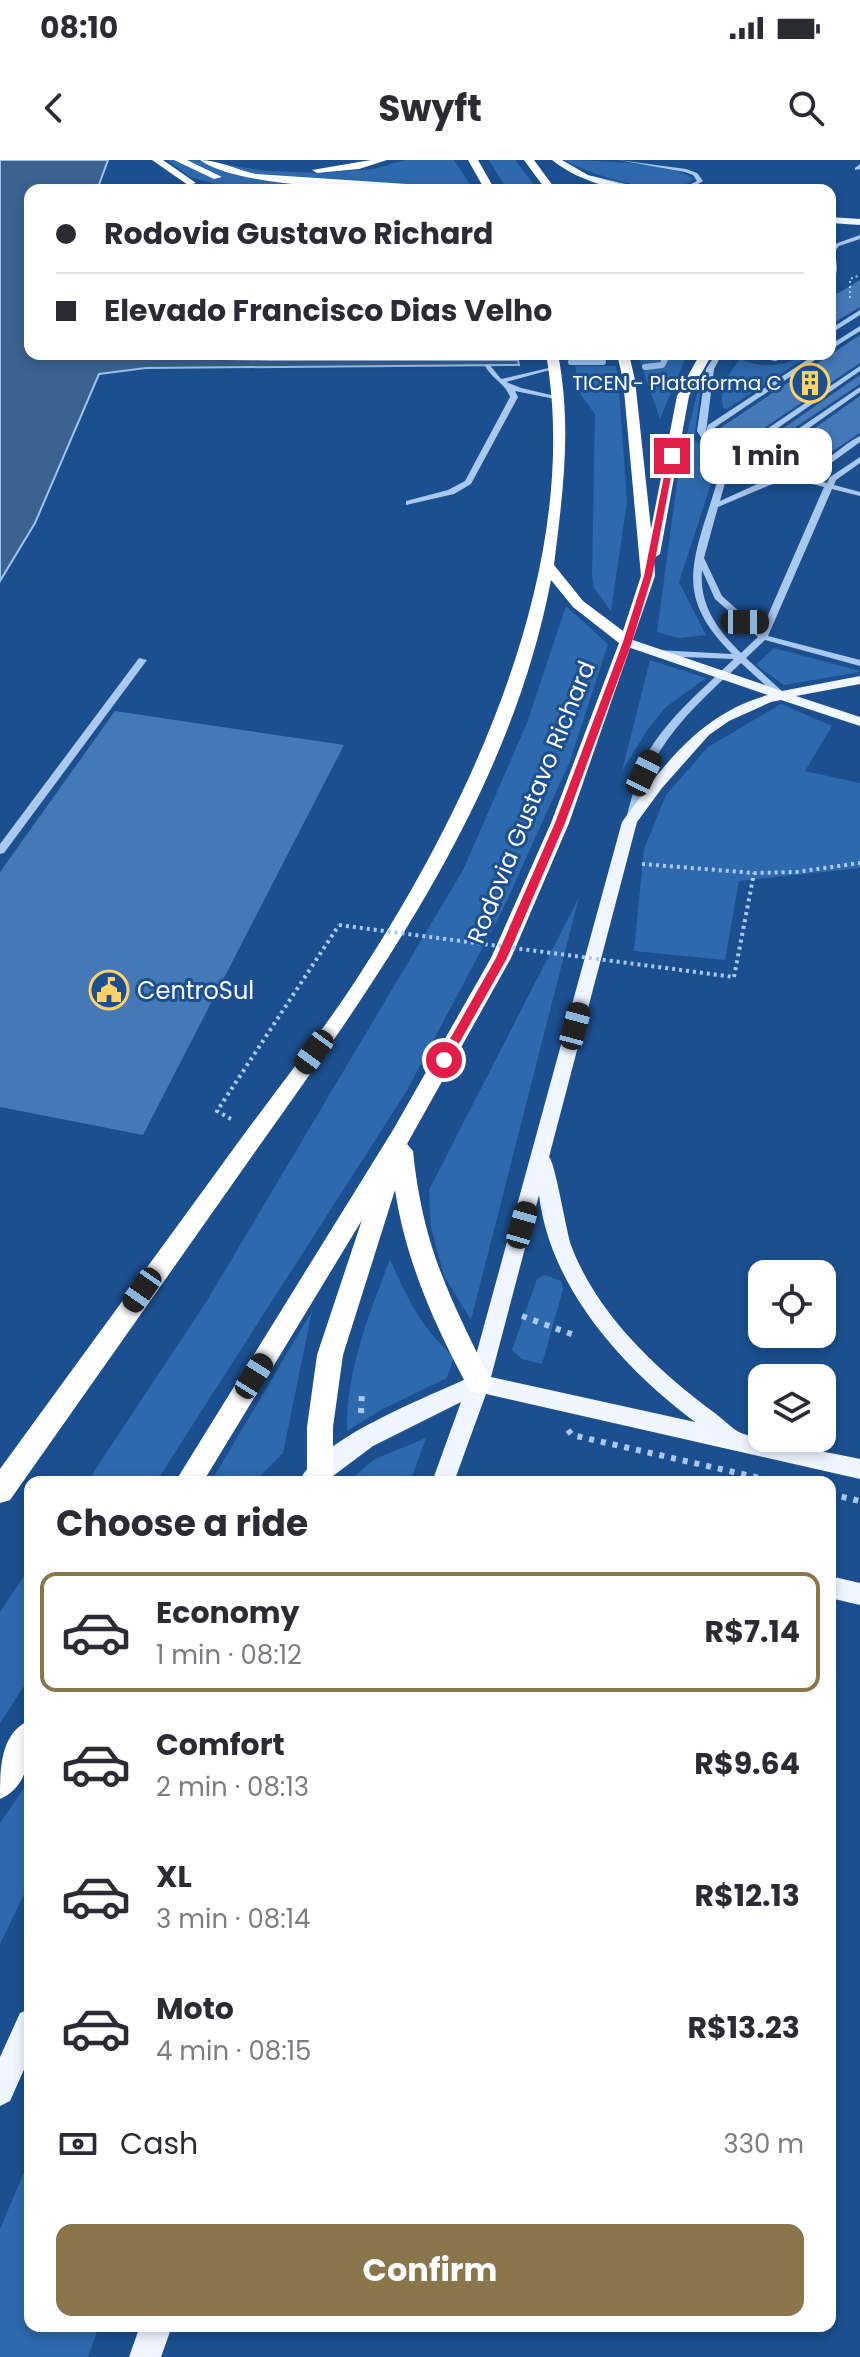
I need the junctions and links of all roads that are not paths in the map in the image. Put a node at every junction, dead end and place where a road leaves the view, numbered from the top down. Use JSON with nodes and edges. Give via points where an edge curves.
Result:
{"nodes":[{"id":1,"x":157,"y":160,"type":"edge"},
{"id":2,"x":179,"y":160,"type":"edge"},
{"id":3,"x":205,"y":160,"type":"edge"},
{"id":4,"x":231,"y":160,"type":"edge"},
{"id":5,"x":382,"y":160,"type":"edge"},
{"id":6,"x":473,"y":160,"type":"edge"},
{"id":7,"x":529,"y":160,"type":"edge"},
{"id":8,"x":556,"y":160,"type":"edge"},
{"id":9,"x":621,"y":160,"type":"edge"},
{"id":10,"x":585,"y":177,"type":"junction"},
{"id":11,"x":196,"y":184,"type":"edge"},
{"id":12,"x":258,"y":184,"type":"edge"},
{"id":13,"x":343,"y":184,"type":"edge"},
{"id":14,"x":487,"y":184,"type":"edge"},
{"id":15,"x":547,"y":184,"type":"edge"},
{"id":16,"x":612,"y":184,"type":"edge"},
{"id":17,"x":633,"y":184,"type":"edge"},
{"id":18,"x":696,"y":184,"type":"edge"},
{"id":19,"x":836,"y":220,"type":"edge"},
{"id":20,"x":860,"y":222,"type":"edge"},
{"id":21,"x":860,"y":237,"type":"edge"},
{"id":22,"x":836,"y":246,"type":"edge"},
{"id":23,"x":860,"y":312,"type":"edge"},
{"id":24,"x":836,"y":328,"type":"edge"},
{"id":25,"x":860,"y":328,"type":"edge"},
{"id":26,"x":836,"y":344,"type":"edge"},
{"id":27,"x":624,"y":360,"type":"edge"},
{"id":28,"x":703,"y":360,"type":"edge"},
{"id":29,"x":715,"y":360,"type":"edge"},
{"id":30,"x":720,"y":360,"type":"edge"},
{"id":31,"x":812,"y":360,"type":"edge"},
{"id":32,"x":554,"y":361,"type":"edge"},
{"id":33,"x":489,"y":366,"type":"dead end"},
{"id":34,"x":860,"y":368,"type":"edge"},
{"id":35,"x":710,"y":369,"type":"junction"},
{"id":36,"x":500,"y":382,"type":"junction"},
{"id":37,"x":510,"y":386,"type":"junction"},
{"id":38,"x":860,"y":389,"type":"edge"},
{"id":39,"x":560,"y":398,"type":"junction"},
{"id":40,"x":860,"y":438,"type":"edge"},
{"id":41,"x":707,"y":441,"type":"junction"},
{"id":42,"x":735,"y":453,"type":"junction"},
{"id":43,"x":860,"y":459,"type":"edge"},
{"id":44,"x":766,"y":467,"type":"junction"},
{"id":45,"x":793,"y":475,"type":"junction"},
{"id":46,"x":831,"y":482,"type":"junction"},
{"id":47,"x":860,"y":494,"type":"edge"},
{"id":48,"x":824,"y":497,"type":"junction"},
{"id":49,"x":409,"y":503,"type":"dead end"},
{"id":50,"x":717,"y":505,"type":"junction"},
{"id":51,"x":700,"y":556,"type":"junction"},
{"id":52,"x":547,"y":565,"type":"junction"},
{"id":53,"x":648,"y":576,"type":"junction"},
{"id":54,"x":745,"y":622,"type":"junction"},
{"id":55,"x":771,"y":622,"type":"junction"},
{"id":56,"x":763,"y":637,"type":"junction"},
{"id":57,"x":627,"y":642,"type":"junction"},
{"id":58,"x":657,"y":653,"type":"junction"},
{"id":59,"x":740,"y":657,"type":"junction"},
{"id":60,"x":142,"y":660,"type":"dead end"},
{"id":61,"x":860,"y":663,"type":"edge"},
{"id":62,"x":722,"y":675,"type":"junction"},
{"id":63,"x":860,"y":680,"type":"edge"},
{"id":64,"x":780,"y":694,"type":"junction"},
{"id":65,"x":860,"y":722,"type":"edge"},
{"id":66,"x":630,"y":822,"type":"junction"},
{"id":67,"x":0,"y":851,"type":"edge"},
{"id":68,"x":401,"y":1136,"type":"junction"},
{"id":69,"x":545,"y":1142,"type":"junction"},
{"id":70,"x":479,"y":1383,"type":"junction"},
{"id":71,"x":737,"y":1441,"type":"junction"},
{"id":72,"x":860,"y":1469,"type":"edge"},
{"id":73,"x":192,"y":1476,"type":"edge"},
{"id":74,"x":317,"y":1476,"type":"edge"},
{"id":75,"x":319,"y":1476,"type":"edge"},
{"id":76,"x":445,"y":1476,"type":"edge"},
{"id":77,"x":0,"y":1491,"type":"edge"},
{"id":78,"x":836,"y":1588,"type":"edge"},
{"id":79,"x":860,"y":1594,"type":"edge"},
{"id":80,"x":24,"y":1745,"type":"edge"},
{"id":81,"x":0,"y":1783,"type":"edge"},
{"id":82,"x":24,"y":2037,"type":"edge"},
{"id":83,"x":0,"y":2091,"type":"edge"},
{"id":84,"x":154,"y":2332,"type":"edge"},
{"id":85,"x":145,"y":2357,"type":"edge"}],
"edges":[{"from":1,"to":11,"type":"highway"},
{"from":2,"to":12,"type":"highway","via":[[219,178]]},
{"from":3,"to":13,"type":"highway","via":[[232,172]]},
{"from":4,"to":5,"type":"highway","via":[[267,168],[329,170]]},
{"from":6,"to":14,"type":"highway"},
{"from":7,"to":15,"type":"highway"},
{"from":8,"to":10,"type":"main road"},
{"from":9,"to":18,"type":"street","via":[[686,171],[695,174],[700,181]]},
{"from":10,"to":16,"type":"main road"},
{"from":10,"to":17,"type":"street"},
{"from":19,"to":20,"type":"main road"},
{"from":21,"to":22,"type":"street"},
{"from":23,"to":24,"type":"street"},
{"from":25,"to":26,"type":"street"},
{"from":27,"to":53,"type":"highway","name":"Rodovia Gustavo Richard"},
{"from":28,"to":53,"type":"highway","via":[[683,396]]},
{"from":29,"to":35,"type":"street"},
{"from":30,"to":35,"type":"street"},
{"from":31,"to":41,"type":"street","via":[[711,427]]},
{"from":32,"to":36,"type":"street","via":[[535,375]]},
{"from":32,"to":39,"type":"highway"},
{"from":33,"to":36,"type":"street"},
{"from":34,"to":42,"type":"street"},
{"from":35,"to":41,"type":"street","via":[[701,431]]},
{"from":36,"to":37,"type":"street"},
{"from":37,"to":39,"type":"street"},
{"from":37,"to":49,"type":"street","via":[[514,397],[468,482]]},
{"from":38,"to":44,"type":"street","via":[[764,456]]},
{"from":39,"to":52,"type":"highway","via":[[560,459]]},
{"from":40,"to":45,"type":"street","via":[[813,472]]},
{"from":41,"to":42,"type":"street"},
{"from":42,"to":44,"type":"street"},
{"from":42,"to":50,"type":"street","via":[[725,468]]},
{"from":43,"to":46,"type":"street"},
{"from":44,"to":45,"type":"street"},
{"from":45,"to":46,"type":"street"},
{"from":45,"to":48,"type":"street"},
{"from":45,"to":50,"type":"street"},
{"from":46,"to":47,"type":"street"},
{"from":46,"to":48,"type":"street"},
{"from":48,"to":55,"type":"street"},
{"from":50,"to":51,"type":"street"},
{"from":51,"to":54,"type":"street","via":[[718,597]]},
{"from":51,"to":59,"type":"street","via":[[700,604]]},
{"from":52,"to":57,"type":"highway","via":[[578,604]]},
{"from":52,"to":77,"type":"highway","via":[[510,704],[442,849],[366,981]]},
{"from":53,"to":57,"type":"highway","name":"Rodovia Gustavo Richard"},
{"from":54,"to":55,"type":"street"},
{"from":54,"to":56,"type":"street"},
{"from":55,"to":56,"type":"street"},
{"from":56,"to":59,"type":"street"},
{"from":56,"to":61,"type":"street"},
{"from":57,"to":58,"type":"main road"},
{"from":57,"to":68,"type":"highway","name":"Rodovia Gustavo Richard","via":[[517,925]]},
{"from":58,"to":59,"type":"street"},
{"from":58,"to":62,"type":"main road"},
{"from":59,"to":62,"type":"street"},
{"from":59,"to":64,"type":"street"},
{"from":60,"to":67,"type":"street"},
{"from":62,"to":64,"type":"main road"},
{"from":62,"to":66,"type":"street","via":[[655,750]]},
{"from":63,"to":64,"type":"main road"},
{"from":64,"to":65,"type":"main road"},
{"from":64,"to":66,"type":"main road","via":[[707,729]]},
{"from":66,"to":69,"type":"main road"},
{"from":68,"to":70,"type":"highway","via":[[404,1195],[419,1256],[444,1320]]},
{"from":68,"to":73,"type":"highway","name":"Rodovia Gustavo Richard"},
{"from":68,"to":74,"type":"highway","via":[[330,1355]]},
{"from":69,"to":70,"type":"main road"},
{"from":69,"to":71,"type":"main road","via":[[554,1224],[570,1268],[595,1311],[655,1380]]},
{"from":70,"to":71,"type":"main road"},
{"from":70,"to":75,"type":"main road","via":[[359,1443]]},
{"from":70,"to":76,"type":"main road"},
{"from":71,"to":72,"type":"main road"},
{"from":78,"to":79,"type":"main road"},
{"from":80,"to":81,"type":"highway"},
{"from":82,"to":83,"type":"main road"},
{"from":84,"to":85,"type":"main road"}]}
